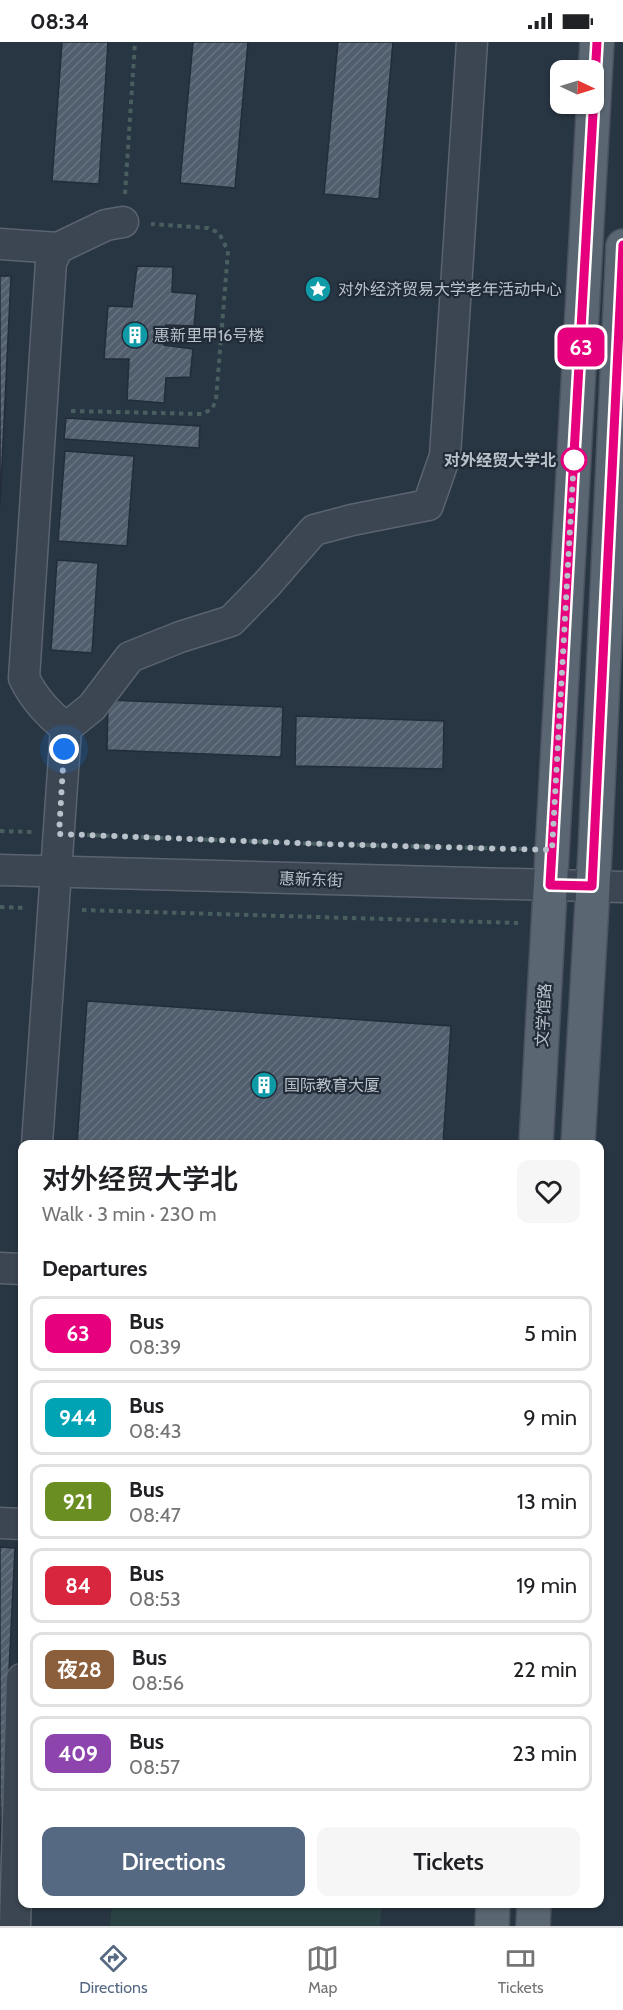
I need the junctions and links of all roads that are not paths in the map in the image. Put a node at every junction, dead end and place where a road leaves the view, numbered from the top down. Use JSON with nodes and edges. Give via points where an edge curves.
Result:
{"nodes":[{"id":1,"x":472,"y":42,"type":"edge"},
{"id":2,"x":597,"y":42,"type":"edge"},
{"id":3,"x":123,"y":222,"type":"road end"},
{"id":4,"x":0,"y":244,"type":"edge"},
{"id":5,"x":623,"y":246,"type":"edge"},
{"id":6,"x":58,"y":248,"type":"junction"},
{"id":7,"x":66,"y":728,"type":"junction"},
{"id":8,"x":0,"y":870,"type":"edge"},
{"id":9,"x":56,"y":872,"type":"junction"},
{"id":10,"x":550,"y":885,"type":"junction"},
{"id":11,"x":608,"y":887,"type":"edge"},
{"id":12,"x":37,"y":1140,"type":"edge"},
{"id":13,"x":536,"y":1140,"type":"edge"},
{"id":14,"x":578,"y":1140,"type":"edge"},
{"id":15,"x":0,"y":1269,"type":"edge"},
{"id":16,"x":18,"y":1269,"type":"edge"},
{"id":17,"x":0,"y":1524,"type":"edge"},
{"id":18,"x":18,"y":1524,"type":"edge"},
{"id":19,"x":18,"y":1820,"type":"edge"},
{"id":20,"x":493,"y":1908,"type":"edge"},
{"id":21,"x":534,"y":1908,"type":"edge"},
{"id":22,"x":15,"y":1926,"type":"edge"},
{"id":23,"x":492,"y":1926,"type":"edge"},
{"id":24,"x":533,"y":1926,"type":"edge"}],
"edges":[{"from":1,"to":7,"type":"street","via":[[445,456],[428,505],[314,530],[231,621],[130,657],[92,706]]},
{"from":2,"to":10,"type":"main road","name":"文学馆路"},
{"from":3,"to":6,"type":"street","via":[[106,225]]},
{"from":4,"to":6,"type":"street"},
{"from":5,"to":11,"type":"main road"},
{"from":6,"to":7,"type":"street","via":[[51,261],[24,678],[51,717]]},
{"from":7,"to":9,"type":"street"},
{"from":8,"to":9,"type":"street","name":"惠新东街"},
{"from":9,"to":10,"type":"street","name":"惠新东街"},
{"from":9,"to":12,"type":"street"},
{"from":10,"to":11,"type":"street","name":"惠新东街"},
{"from":10,"to":13,"type":"main road","name":"文学馆路"},
{"from":11,"to":14,"type":"main road"},
{"from":15,"to":16,"type":"street"},
{"from":17,"to":18,"type":"street"},
{"from":19,"to":22,"type":"street"},
{"from":20,"to":23,"type":"main road"},
{"from":21,"to":24,"type":"main road"}]}
